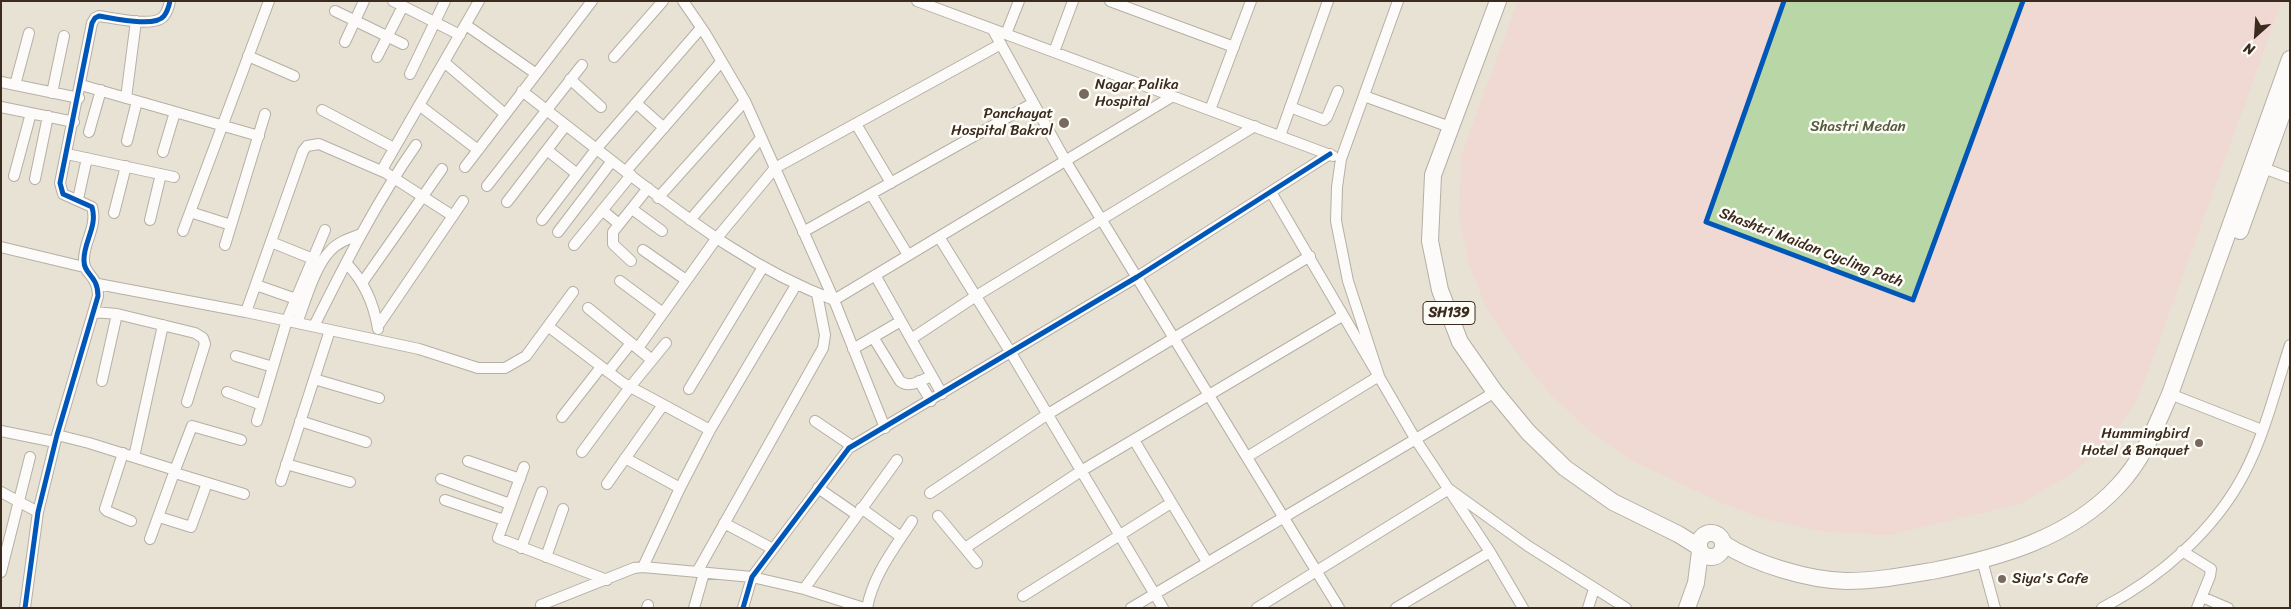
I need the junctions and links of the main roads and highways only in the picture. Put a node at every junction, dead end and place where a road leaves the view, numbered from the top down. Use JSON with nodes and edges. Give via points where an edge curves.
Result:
{"nodes":[{"id":1,"x":1498,"y":1,"type":"edge"},
{"id":2,"x":2290,"y":59,"type":"edge"},
{"id":3,"x":2290,"y":92,"type":"edge"},
{"id":4,"x":2283,"y":107,"type":"edge"},
{"id":5,"x":1710,"y":548,"type":"junction"},
{"id":6,"x":1687,"y":608,"type":"edge"}],
"edges":[{"from":1,"to":5,"type":"main road","number":"SH139","via":[[1433,175],[1430,241],[1440,290],[1460,342],[1528,432],[1565,468],[1613,502]]},
{"from":2,"to":4,"type":"main road"},
{"from":3,"to":4,"type":"main road"},
{"from":4,"to":5,"type":"main road","via":[[2173,395],[2135,464],[2102,500],[2057,532],[1983,565],[1887,579],[1819,578]]},
{"from":5,"to":6,"type":"main road"}]}
